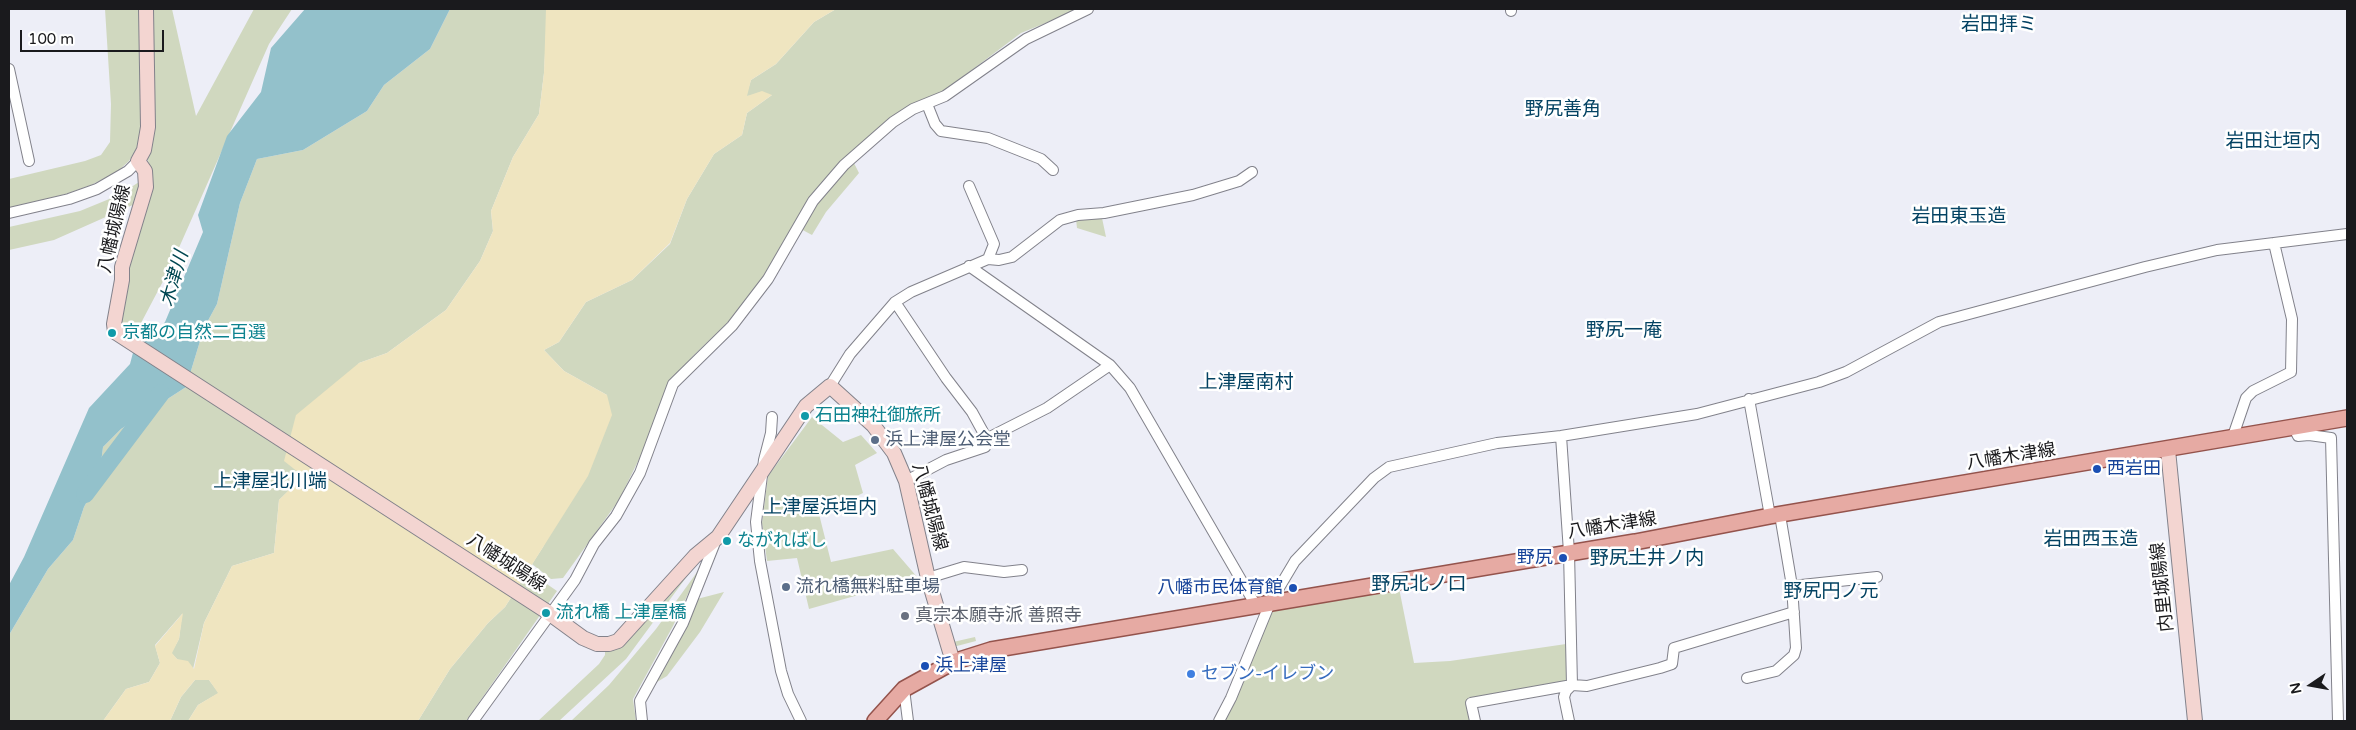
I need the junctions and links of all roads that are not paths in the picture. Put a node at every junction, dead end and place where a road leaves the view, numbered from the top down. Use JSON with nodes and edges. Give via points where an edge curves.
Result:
{"nodes":[{"id":1,"x":146,"y":9,"type":"edge"},
{"id":2,"x":1088,"y":9,"type":"edge"},
{"id":3,"x":9,"y":69,"type":"edge"},
{"id":4,"x":927,"y":104,"type":"junction"},
{"id":5,"x":29,"y":161,"type":"dead end"},
{"id":6,"x":138,"y":161,"type":"junction"},
{"id":7,"x":1053,"y":170,"type":"dead end"},
{"id":8,"x":1252,"y":172,"type":"dead end"},
{"id":9,"x":969,"y":186,"type":"dead end"},
{"id":10,"x":9,"y":213,"type":"edge"},
{"id":11,"x":2347,"y":234,"type":"edge"},
{"id":12,"x":2274,"y":244,"type":"junction"},
{"id":13,"x":988,"y":259,"type":"junction"},
{"id":14,"x":969,"y":266,"type":"junction"},
{"id":15,"x":895,"y":302,"type":"junction"},
{"id":16,"x":1110,"y":365,"type":"junction"},
{"id":17,"x":830,"y":386,"type":"junction"},
{"id":18,"x":1749,"y":399,"type":"junction"},
{"id":19,"x":772,"y":417,"type":"dead end"},
{"id":20,"x":2347,"y":418,"type":"edge"},
{"id":21,"x":2294,"y":428,"type":"junction"},
{"id":22,"x":1561,"y":436,"type":"junction"},
{"id":23,"x":2232,"y":439,"type":"junction"},
{"id":24,"x":984,"y":440,"type":"junction"},
{"id":25,"x":2168,"y":450,"type":"junction"},
{"id":26,"x":762,"y":474,"type":"junction"},
{"id":27,"x":906,"y":481,"type":"junction"},
{"id":28,"x":1775,"y":516,"type":"junction"},
{"id":29,"x":718,"y":537,"type":"junction"},
{"id":30,"x":1569,"y":552,"type":"junction"},
{"id":31,"x":1022,"y":570,"type":"dead end"},
{"id":32,"x":1876,"y":577,"type":"dead end"},
{"id":33,"x":928,"y":578,"type":"junction"},
{"id":34,"x":1792,"y":586,"type":"junction"},
{"id":35,"x":1262,"y":604,"type":"junction"},
{"id":36,"x":1794,"y":612,"type":"junction"},
{"id":37,"x":548,"y":613,"type":"junction"},
{"id":38,"x":953,"y":662,"type":"junction"},
{"id":39,"x":1747,"y":678,"type":"dead end"},
{"id":40,"x":1572,"y":685,"type":"junction"},
{"id":41,"x":904,"y":689,"type":"junction"},
{"id":42,"x":473,"y":721,"type":"edge"},
{"id":43,"x":642,"y":721,"type":"edge"},
{"id":44,"x":801,"y":721,"type":"edge"},
{"id":45,"x":875,"y":721,"type":"edge"},
{"id":46,"x":908,"y":721,"type":"edge"},
{"id":47,"x":1219,"y":721,"type":"edge"},
{"id":48,"x":1474,"y":721,"type":"edge"},
{"id":49,"x":1569,"y":721,"type":"edge"},
{"id":50,"x":2195,"y":721,"type":"edge"},
{"id":51,"x":2338,"y":721,"type":"edge"}],
"edges":[{"from":1,"to":6,"type":"main road","via":[[148,127],[144,150]]},
{"from":2,"to":4,"type":"street","via":[[1026,38],[945,96]]},
{"from":3,"to":5,"type":"street"},
{"from":4,"to":7,"type":"street","via":[[941,131],[988,138],[1041,159]]},
{"from":4,"to":37,"type":"street","via":[[893,122],[844,165],[813,201],[768,279],[738,318],[673,384],[640,473],[575,580]]},
{"from":6,"to":10,"type":"street","via":[[116,180],[97,189]]},
{"from":6,"to":37,"type":"main road","name":"八幡城陽線","via":[[145,172],[146,188],[122,267],[114,324],[116,332]]},
{"from":8,"to":13,"type":"street","via":[[1239,181],[1193,195],[1060,220],[1012,257]]},
{"from":9,"to":13,"type":"street","via":[[994,244]]},
{"from":11,"to":12,"type":"street"},
{"from":12,"to":18,"type":"street","via":[[2217,250],[1939,322],[1846,372]]},
{"from":12,"to":23,"type":"street","via":[[2292,319],[2291,372],[2253,391],[2246,398]]},
{"from":13,"to":14,"type":"street"},
{"from":14,"to":15,"type":"street"},
{"from":14,"to":16,"type":"street"},
{"from":15,"to":17,"type":"street","via":[[850,354]]},
{"from":15,"to":24,"type":"street","via":[[972,412]]},
{"from":16,"to":24,"type":"street","via":[[1047,408]]},
{"from":16,"to":35,"type":"street","via":[[1130,388]]},
{"from":17,"to":26,"type":"main road","name":"八幡城陽線","via":[[806,406]]},
{"from":17,"to":27,"type":"main road","name":"八幡城陽線","via":[[873,425],[894,453]]},
{"from":18,"to":22,"type":"street","via":[[1697,414]]},
{"from":18,"to":28,"type":"street"},
{"from":19,"to":26,"type":"street","via":[[772,433]]},
{"from":20,"to":21,"type":"main road","name":"八幡木津線"},
{"from":21,"to":23,"type":"main road","name":"八幡木津線"},
{"from":21,"to":51,"type":"street","via":[[2298,436],[2309,434],[2331,438]]},
{"from":22,"to":30,"type":"street"},
{"from":22,"to":35,"type":"street","via":[[1497,443],[1389,467],[1374,478],[1295,561]]},
{"from":23,"to":25,"type":"main road","name":"八幡木津線"},
{"from":24,"to":27,"type":"street","via":[[985,447],[946,460]]},
{"from":25,"to":28,"type":"main road","name":"八幡木津線"},
{"from":25,"to":50,"type":"main road","name":"内里城陽線"},
{"from":26,"to":29,"type":"main road","name":"八幡城陽線"},
{"from":26,"to":44,"type":"street","via":[[756,522],[760,561],[781,671]]},
{"from":27,"to":33,"type":"main road","name":"八幡城陽線"},
{"from":28,"to":30,"type":"main road","name":"八幡木津線"},
{"from":28,"to":34,"type":"street"},
{"from":29,"to":37,"type":"main road","name":"八幡城陽線","via":[[695,556],[618,641],[597,644]]},
{"from":29,"to":43,"type":"street","via":[[682,623],[640,701]]},
{"from":30,"to":35,"type":"main road","name":"八幡木津線"},
{"from":30,"to":40,"type":"street"},
{"from":31,"to":33,"type":"street","via":[[1004,572],[964,567]]},
{"from":32,"to":34,"type":"street"},
{"from":33,"to":38,"type":"main road","name":"八幡城陽線"},
{"from":34,"to":36,"type":"street"},
{"from":35,"to":38,"type":"main road","name":"八幡木津線","via":[[991,650]]},
{"from":35,"to":47,"type":"street","via":[[1231,698]]},
{"from":36,"to":39,"type":"street","via":[[1794,656],[1776,671]]},
{"from":36,"to":40,"type":"street","via":[[1674,648],[1672,664],[1660,668],[1587,686]]},
{"from":37,"to":42,"type":"street"},
{"from":38,"to":41,"type":"main road","name":"八幡木津線"},
{"from":40,"to":48,"type":"street","via":[[1471,703]]},
{"from":40,"to":49,"type":"street","via":[[1564,698]]},
{"from":41,"to":45,"type":"main road","name":"八幡木津線"},
{"from":41,"to":46,"type":"street"}]}
